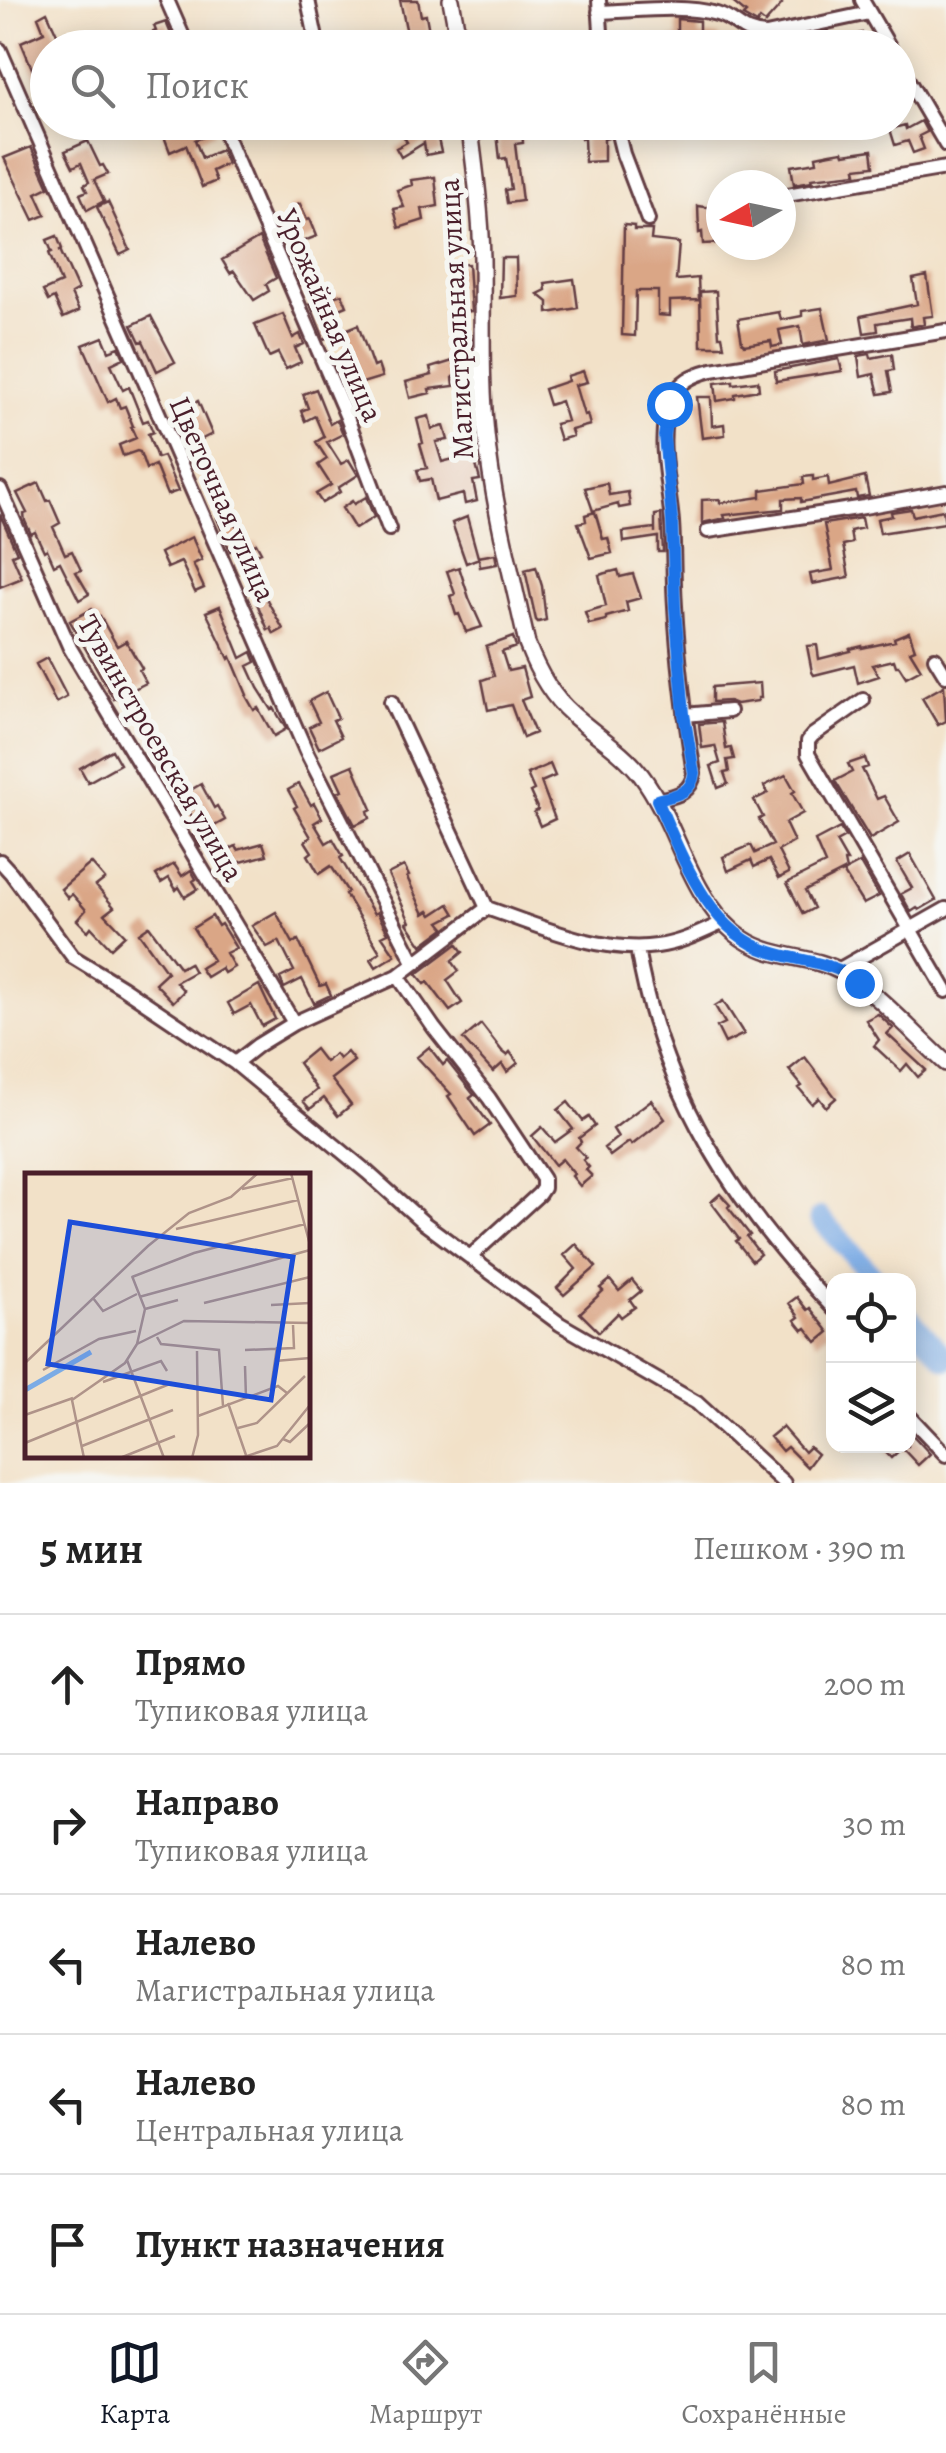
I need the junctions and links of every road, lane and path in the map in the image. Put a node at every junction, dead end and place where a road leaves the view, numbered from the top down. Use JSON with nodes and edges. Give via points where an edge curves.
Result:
{"nodes":[{"id":1,"x":168,"y":0,"type":"edge"},
{"id":2,"x":308,"y":0,"type":"edge"},
{"id":3,"x":451,"y":0,"type":"edge"},
{"id":4,"x":687,"y":5,"type":"edge"},
{"id":5,"x":599,"y":6,"type":"edge"},
{"id":6,"x":866,"y":6,"type":"edge"},
{"id":7,"x":180,"y":30,"type":"edge"},
{"id":8,"x":314,"y":30,"type":"edge"},
{"id":9,"x":457,"y":30,"type":"edge"},
{"id":10,"x":745,"y":30,"type":"edge"},
{"id":11,"x":783,"y":30,"type":"edge"},
{"id":12,"x":880,"y":30,"type":"edge"},
{"id":13,"x":0,"y":50,"type":"edge"},
{"id":14,"x":916,"y":94,"type":"edge"},
{"id":15,"x":30,"y":119,"type":"edge"},
{"id":16,"x":39,"y":140,"type":"edge"},
{"id":17,"x":228,"y":140,"type":"edge"},
{"id":18,"x":472,"y":140,"type":"edge"},
{"id":19,"x":620,"y":140,"type":"edge"},
{"id":20,"x":946,"y":145,"type":"edge"},
{"id":21,"x":946,"y":168,"type":"edge"},
{"id":22,"x":796,"y":193,"type":"edge"},
{"id":23,"x":648,"y":220,"type":"dead end"},
{"id":24,"x":946,"y":330,"type":"edge"},
{"id":25,"x":0,"y":489,"type":"edge"},
{"id":26,"x":946,"y":492,"type":"edge"},
{"id":27,"x":389,"y":529,"type":"dead end"},
{"id":28,"x":708,"y":531,"type":"dead end"},
{"id":29,"x":935,"y":658,"type":"dead end"},
{"id":30,"x":946,"y":676,"type":"edge"},
{"id":31,"x":863,"y":700,"type":"dead end"},
{"id":32,"x":390,"y":702,"type":"dead end"},
{"id":33,"x":729,"y":712,"type":"dead end"},
{"id":34,"x":684,"y":714,"type":"junction"},
{"id":35,"x":657,"y":800,"type":"junction"},
{"id":36,"x":0,"y":862,"type":"edge"},
{"id":37,"x":487,"y":908,"type":"junction"},
{"id":38,"x":946,"y":909,"type":"edge"},
{"id":39,"x":724,"y":922,"type":"junction"},
{"id":40,"x":910,"y":929,"type":"junction"},
{"id":41,"x":636,"y":948,"type":"junction"},
{"id":42,"x":414,"y":962,"type":"junction"},
{"id":43,"x":838,"y":970,"type":"junction"},
{"id":44,"x":398,"y":976,"type":"junction"},
{"id":45,"x":946,"y":992,"type":"edge"},
{"id":46,"x":294,"y":1023,"type":"junction"},
{"id":47,"x":235,"y":1063,"type":"junction"},
{"id":48,"x":946,"y":1063,"type":"edge"},
{"id":49,"x":471,"y":1256,"type":"junction"},
{"id":50,"x":826,"y":1301,"type":"edge"},
{"id":51,"x":916,"y":1423,"type":"edge"},
{"id":52,"x":946,"y":1454,"type":"edge"},
{"id":53,"x":784,"y":1483,"type":"edge"}],
"edges":[{"from":1,"to":7,"type":"street"},
{"from":2,"to":8,"type":"street"},
{"from":3,"to":9,"type":"street"},
{"from":4,"to":5,"type":"street"},
{"from":4,"to":10,"type":"street"},
{"from":6,"to":11,"type":"street"},
{"from":6,"to":12,"type":"street"},
{"from":13,"to":15,"type":"street","name":"Цветочная улица"},
{"from":14,"to":20,"type":"street"},
{"from":16,"to":42,"type":"street","name":"Цветочная улица","via":[[306,751]]},
{"from":17,"to":27,"type":"street","name":"Урожайная улица"},
{"from":18,"to":35,"type":"street","name":"Магистральная улица","via":[[486,435],[527,644],[557,698],[614,747]]},
{"from":19,"to":23,"type":"street"},
{"from":21,"to":22,"type":"street"},
{"from":24,"to":34,"type":"street","via":[[712,370],[690,376],[678,389],[664,436]]},
{"from":25,"to":46,"type":"street","name":"Тувинстроевская улица","via":[[70,648]]},
{"from":26,"to":28,"type":"street"},
{"from":29,"to":30,"type":"street"},
{"from":31,"to":40,"type":"street","via":[[806,747]]},
{"from":32,"to":37,"type":"street"},
{"from":33,"to":34,"type":"street"},
{"from":34,"to":35,"type":"street","via":[[693,782]]},
{"from":35,"to":39,"type":"street","name":"Магистральная улица"},
{"from":36,"to":47,"type":"street","via":[[73,957]]},
{"from":37,"to":41,"type":"street"},
{"from":37,"to":42,"type":"street"},
{"from":38,"to":40,"type":"street"},
{"from":39,"to":41,"type":"street","via":[[691,938]]},
{"from":39,"to":43,"type":"street","via":[[768,952]]},
{"from":40,"to":43,"type":"street"},
{"from":40,"to":45,"type":"street"},
{"from":41,"to":50,"type":"street","via":[[656,1032],[692,1120],[746,1207]]},
{"from":42,"to":44,"type":"street"},
{"from":43,"to":48,"type":"street"},
{"from":44,"to":46,"type":"street"},
{"from":44,"to":49,"type":"street","via":[[543,1180],[539,1194]]},
{"from":46,"to":47,"type":"street"},
{"from":47,"to":49,"type":"street"},
{"from":49,"to":53,"type":"street","via":[[560,1324],[697,1404]]},
{"from":51,"to":52,"type":"street"}]}
